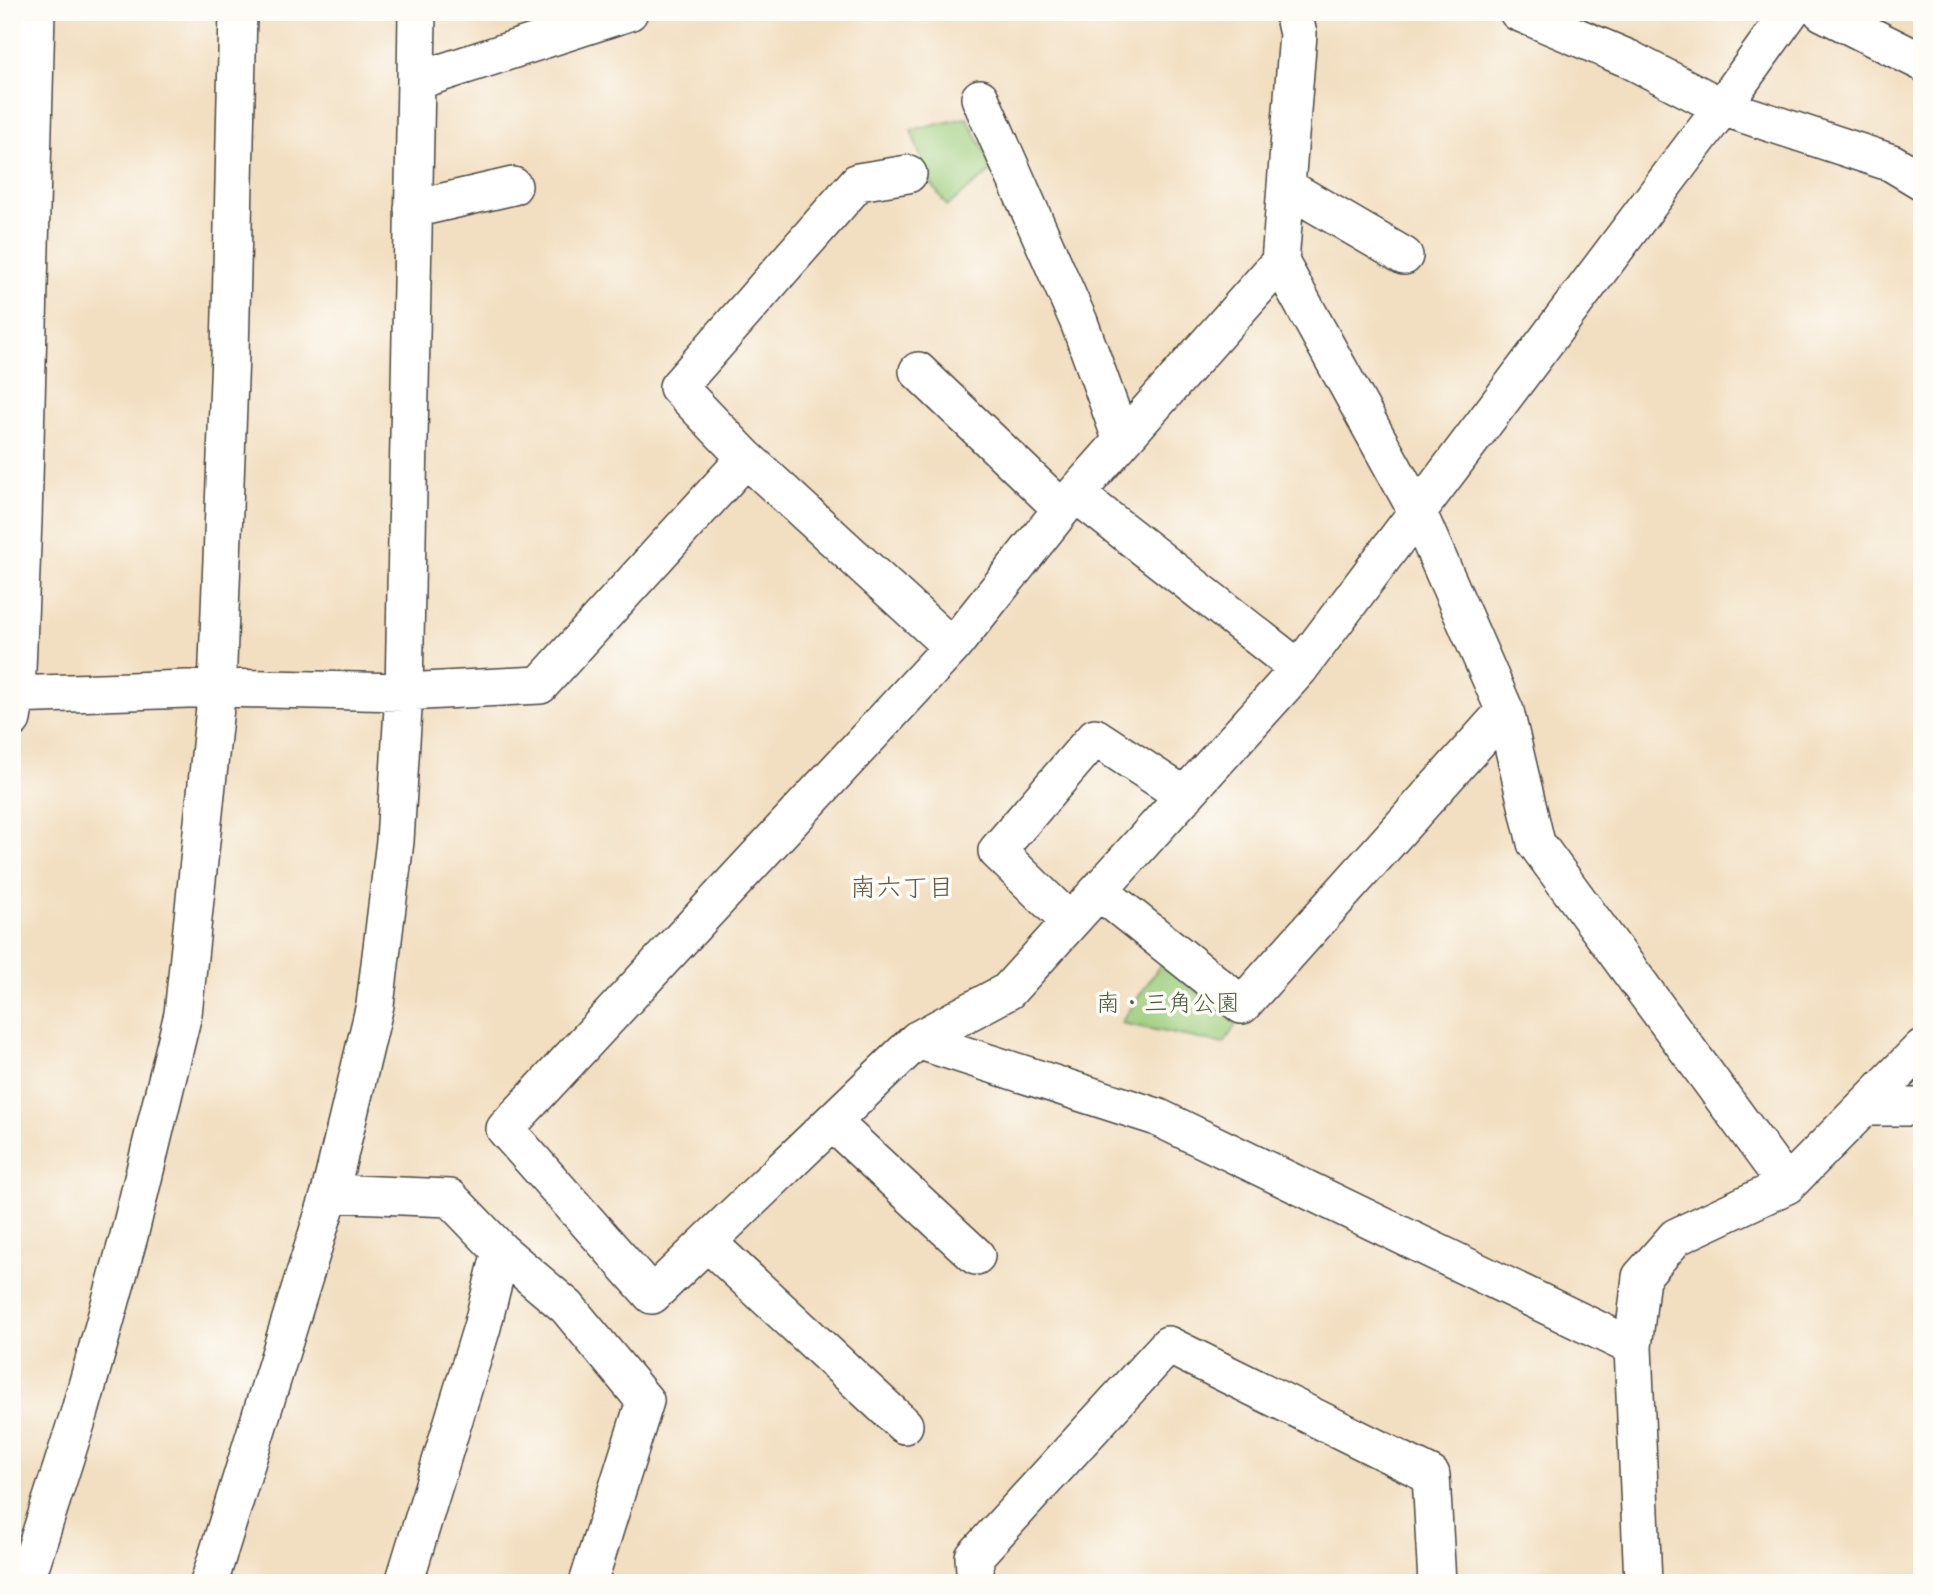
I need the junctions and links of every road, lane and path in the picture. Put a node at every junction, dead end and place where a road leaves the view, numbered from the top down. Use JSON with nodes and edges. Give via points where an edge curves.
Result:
{"nodes":[{"id":1,"x":36,"y":12,"type":"edge"},
{"id":2,"x":238,"y":12,"type":"edge"},
{"id":3,"x":417,"y":12,"type":"edge"},
{"id":4,"x":629,"y":12,"type":"edge"},
{"id":5,"x":1293,"y":12,"type":"edge"},
{"id":6,"x":1518,"y":12,"type":"edge"},
{"id":7,"x":1790,"y":12,"type":"edge"},
{"id":8,"x":1822,"y":12,"type":"edge"},
{"id":9,"x":1922,"y":62,"type":"edge"},
{"id":10,"x":415,"y":81,"type":"junction"},
{"id":11,"x":980,"y":99,"type":"dead end"},
{"id":12,"x":1722,"y":107,"type":"junction"},
{"id":13,"x":908,"y":174,"type":"dead end"},
{"id":14,"x":1922,"y":181,"type":"edge"},
{"id":15,"x":513,"y":186,"type":"dead end"},
{"id":16,"x":1286,"y":187,"type":"junction"},
{"id":17,"x":413,"y":209,"type":"junction"},
{"id":18,"x":1404,"y":256,"type":"dead end"},
{"id":19,"x":1280,"y":262,"type":"junction"},
{"id":20,"x":918,"y":370,"type":"dead end"},
{"id":21,"x":1122,"y":442,"type":"junction"},
{"id":22,"x":746,"y":458,"type":"junction"},
{"id":23,"x":1069,"y":501,"type":"junction"},
{"id":24,"x":1418,"y":513,"type":"junction"},
{"id":25,"x":952,"y":647,"type":"junction"},
{"id":26,"x":1300,"y":669,"type":"junction"},
{"id":27,"x":217,"y":688,"type":"junction"},
{"id":28,"x":404,"y":692,"type":"junction"},
{"id":29,"x":13,"y":704,"type":"edge"},
{"id":30,"x":1505,"y":711,"type":"junction"},
{"id":31,"x":1185,"y":796,"type":"junction"},
{"id":32,"x":1099,"y":891,"type":"junction"},
{"id":33,"x":1070,"y":922,"type":"junction"},
{"id":34,"x":917,"y":1040,"type":"junction"},
{"id":35,"x":1922,"y":1048,"type":"edge"},
{"id":36,"x":1865,"y":1107,"type":"junction"},
{"id":37,"x":1922,"y":1107,"type":"edge"},
{"id":38,"x":832,"y":1122,"type":"junction"},
{"id":39,"x":1787,"y":1185,"type":"junction"},
{"id":40,"x":330,"y":1193,"type":"junction"},
{"id":41,"x":707,"y":1242,"type":"junction"},
{"id":42,"x":501,"y":1251,"type":"junction"},
{"id":43,"x":976,"y":1256,"type":"dead end"},
{"id":44,"x":1633,"y":1347,"type":"junction"},
{"id":45,"x":904,"y":1425,"type":"dead end"},
{"id":46,"x":25,"y":1583,"type":"edge"},
{"id":47,"x":209,"y":1583,"type":"edge"},
{"id":48,"x":404,"y":1583,"type":"edge"},
{"id":49,"x":588,"y":1583,"type":"edge"},
{"id":50,"x":976,"y":1583,"type":"edge"},
{"id":51,"x":1437,"y":1583,"type":"edge"},
{"id":52,"x":1643,"y":1583,"type":"edge"}],
"edges":[{"from":1,"to":29,"type":"street","via":[[23,520]]},
{"from":2,"to":27,"type":"street"},
{"from":3,"to":10,"type":"street"},
{"from":4,"to":10,"type":"street"},
{"from":5,"to":16,"type":"street","via":[[1298,34]]},
{"from":6,"to":12,"type":"street","via":[[1629,59]]},
{"from":7,"to":12,"type":"street"},
{"from":8,"to":9,"type":"street"},
{"from":10,"to":17,"type":"street"},
{"from":11,"to":21,"type":"street","via":[[1079,322]]},
{"from":12,"to":14,"type":"street","via":[[1892,163]]},
{"from":12,"to":24,"type":"street"},
{"from":13,"to":22,"type":"street","via":[[858,182],[678,387]]},
{"from":15,"to":17,"type":"street"},
{"from":16,"to":18,"type":"street"},
{"from":16,"to":19,"type":"street"},
{"from":17,"to":28,"type":"street"},
{"from":19,"to":21,"type":"street"},
{"from":19,"to":24,"type":"street"},
{"from":20,"to":23,"type":"street"},
{"from":21,"to":23,"type":"street"},
{"from":22,"to":25,"type":"street"},
{"from":22,"to":28,"type":"street","via":[[540,685]]},
{"from":23,"to":25,"type":"street"},
{"from":23,"to":26,"type":"street"},
{"from":24,"to":26,"type":"street"},
{"from":24,"to":30,"type":"street"},
{"from":25,"to":41,"type":"street","via":[[505,1129],[652,1295]]},
{"from":26,"to":31,"type":"street"},
{"from":27,"to":28,"type":"street"},
{"from":27,"to":29,"type":"street"},
{"from":27,"to":46,"type":"street","via":[[183,1014],[129,1236]]},
{"from":28,"to":40,"type":"street","via":[[395,841],[375,1005]]},
{"from":30,"to":32,"type":"street","via":[[1242,1005]]},
{"from":30,"to":39,"type":"street","via":[[1536,843]]},
{"from":31,"to":32,"type":"street"},
{"from":31,"to":33,"type":"street","via":[[1095,737],[997,851]]},
{"from":32,"to":33,"type":"street"},
{"from":33,"to":34,"type":"street","via":[[1008,990]]},
{"from":34,"to":38,"type":"street"},
{"from":34,"to":44,"type":"street","via":[[1157,1117]]},
{"from":35,"to":36,"type":"street"},
{"from":36,"to":37,"type":"street"},
{"from":36,"to":39,"type":"street"},
{"from":38,"to":41,"type":"street"},
{"from":38,"to":43,"type":"street"},
{"from":39,"to":44,"type":"street","via":[[1676,1237],[1641,1277]]},
{"from":40,"to":42,"type":"street","via":[[450,1198]]},
{"from":40,"to":47,"type":"street"},
{"from":41,"to":45,"type":"street"},
{"from":42,"to":48,"type":"street"},
{"from":42,"to":49,"type":"street","via":[[567,1307],[645,1401]]},
{"from":44,"to":52,"type":"street"},
{"from":50,"to":51,"type":"street","via":[[974,1557],[1168,1345],[1431,1475]]}]}
